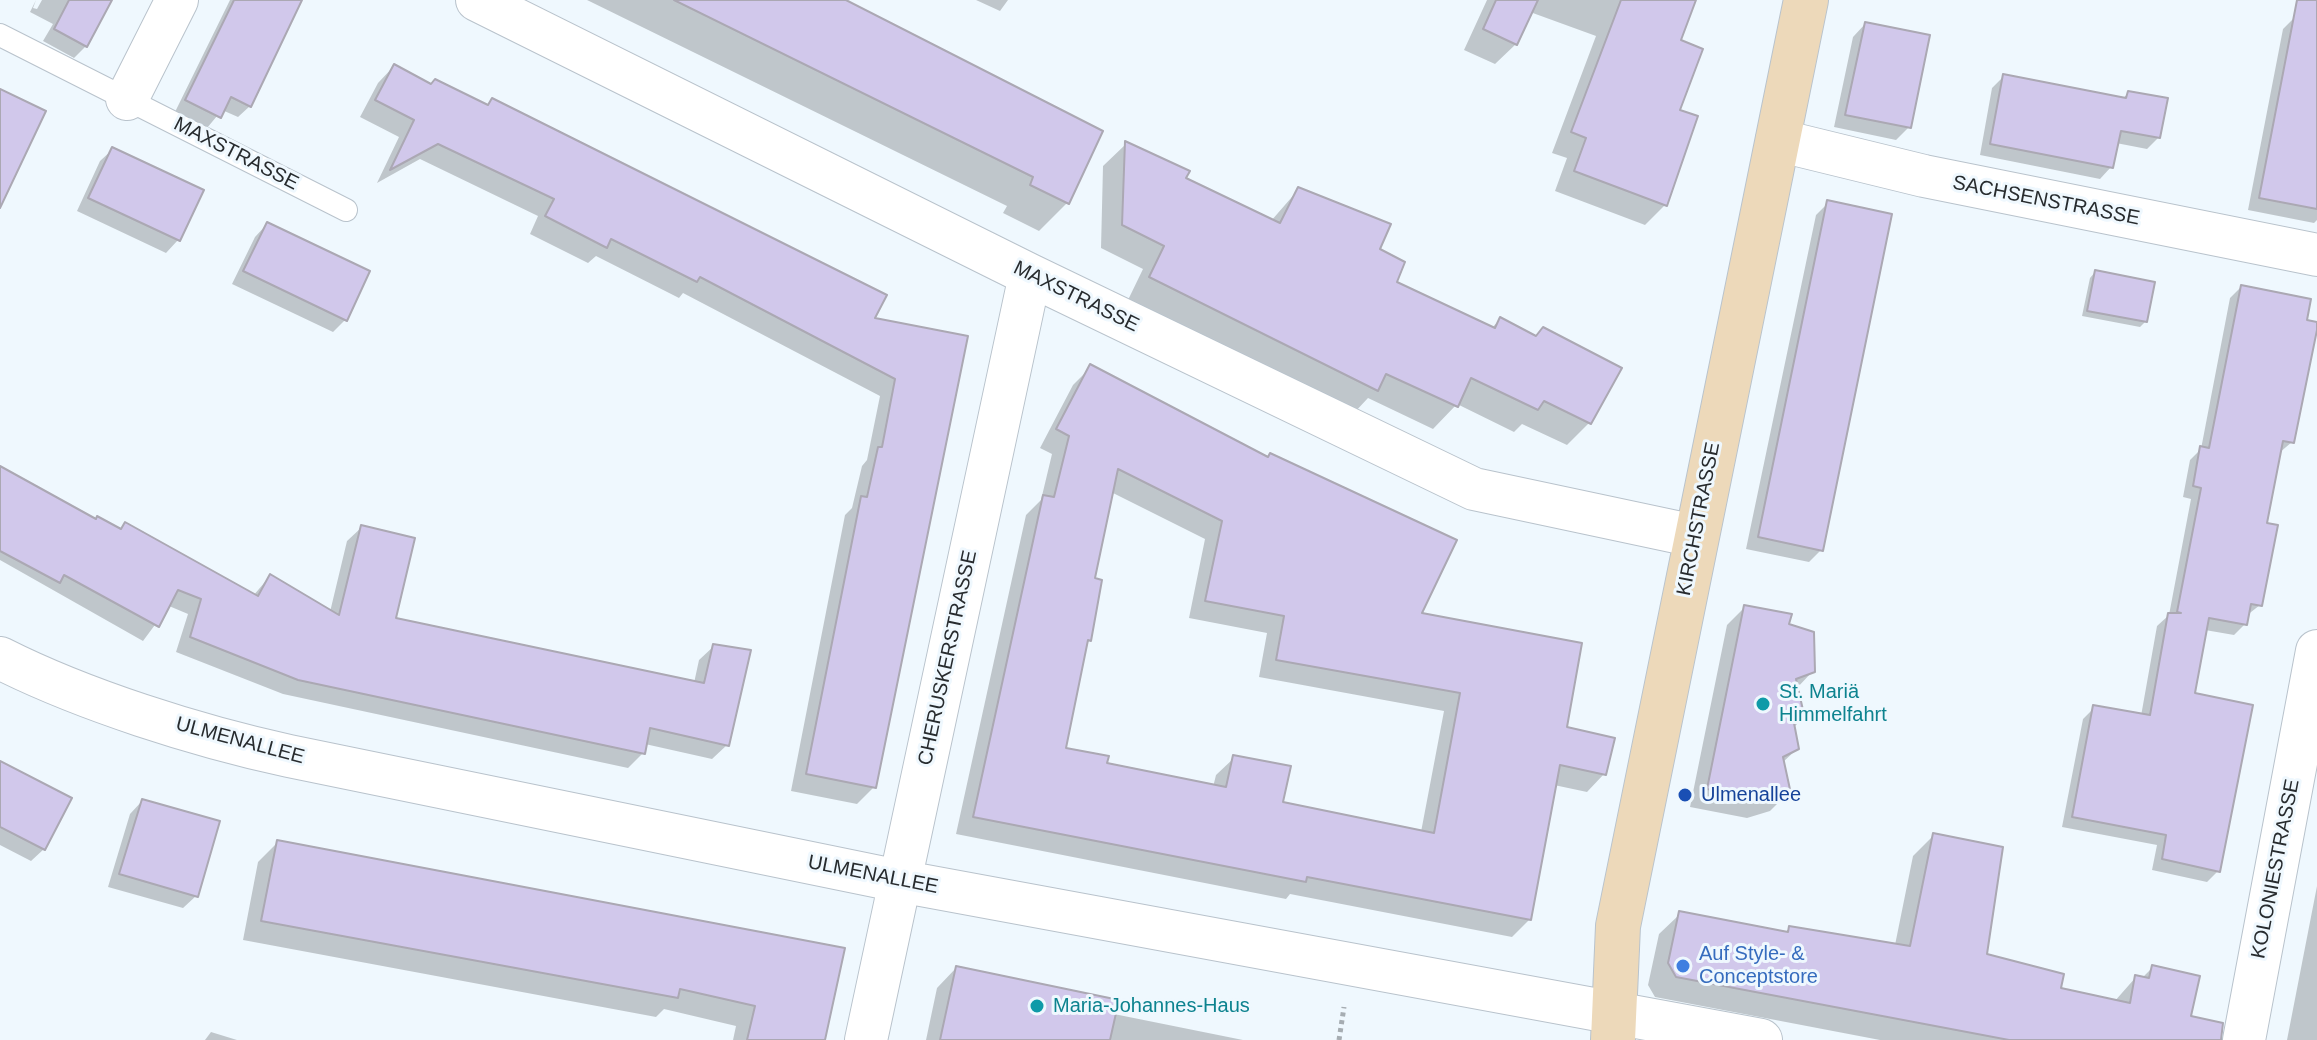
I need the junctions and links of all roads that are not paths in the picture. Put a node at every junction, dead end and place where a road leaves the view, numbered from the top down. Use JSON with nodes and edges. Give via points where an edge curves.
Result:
{"nodes":[{"id":1,"x":177,"y":0,"type":"edge"},
{"id":2,"x":477,"y":0,"type":"edge"},
{"id":3,"x":1806,"y":0,"type":"edge"},
{"id":4,"x":0,"y":35,"type":"edge"},
{"id":5,"x":127,"y":99,"type":"junction"},
{"id":6,"x":1777,"y":140,"type":"junction"},
{"id":7,"x":346,"y":210,"type":"dead end"},
{"id":8,"x":2317,"y":255,"type":"edge"},
{"id":9,"x":1030,"y":275,"type":"junction"},
{"id":10,"x":1695,"y":536,"type":"junction"},
{"id":11,"x":2317,"y":651,"type":"edge"},
{"id":12,"x":0,"y":658,"type":"edge"},
{"id":13,"x":899,"y":881,"type":"junction"},
{"id":14,"x":1613,"y":1027,"type":"edge"},
{"id":15,"x":866,"y":1040,"type":"edge"},
{"id":16,"x":1761,"y":1040,"type":"edge"},
{"id":17,"x":2244,"y":1040,"type":"edge"}],
"edges":[{"from":1,"to":5,"type":"street"},
{"from":2,"to":9,"type":"street","name":"MAXSTRASSE"},
{"from":3,"to":6,"type":"street","name":"KIRCHSTRASSE"},
{"from":4,"to":5,"type":"lane","name":"MAXSTRASSE"},
{"from":5,"to":7,"type":"lane","name":"MAXSTRASSE"},
{"from":6,"to":8,"type":"street","name":"SACHSENSTRASSE","via":[[1924,176]]},
{"from":6,"to":10,"type":"street","name":"KIRCHSTRASSE"},
{"from":9,"to":10,"type":"street","name":"MAXSTRASSE","via":[[1474,489]]},
{"from":9,"to":13,"type":"street","name":"CHERUSKERSTRASSE"},
{"from":10,"to":14,"type":"street","name":"KIRCHSTRASSE","via":[[1618,926]]},
{"from":11,"to":17,"type":"street","name":"KOLONIESTRASSE"},
{"from":12,"to":13,"type":"street","name":"ULMENALLEE","via":[[45,681],[243,746]]},
{"from":13,"to":14,"type":"street","name":"ULMENALLEE"},
{"from":13,"to":15,"type":"street","name":"CHERUSKERSTRASSE"},
{"from":14,"to":16,"type":"street","name":"ULMENALLEE"}]}
